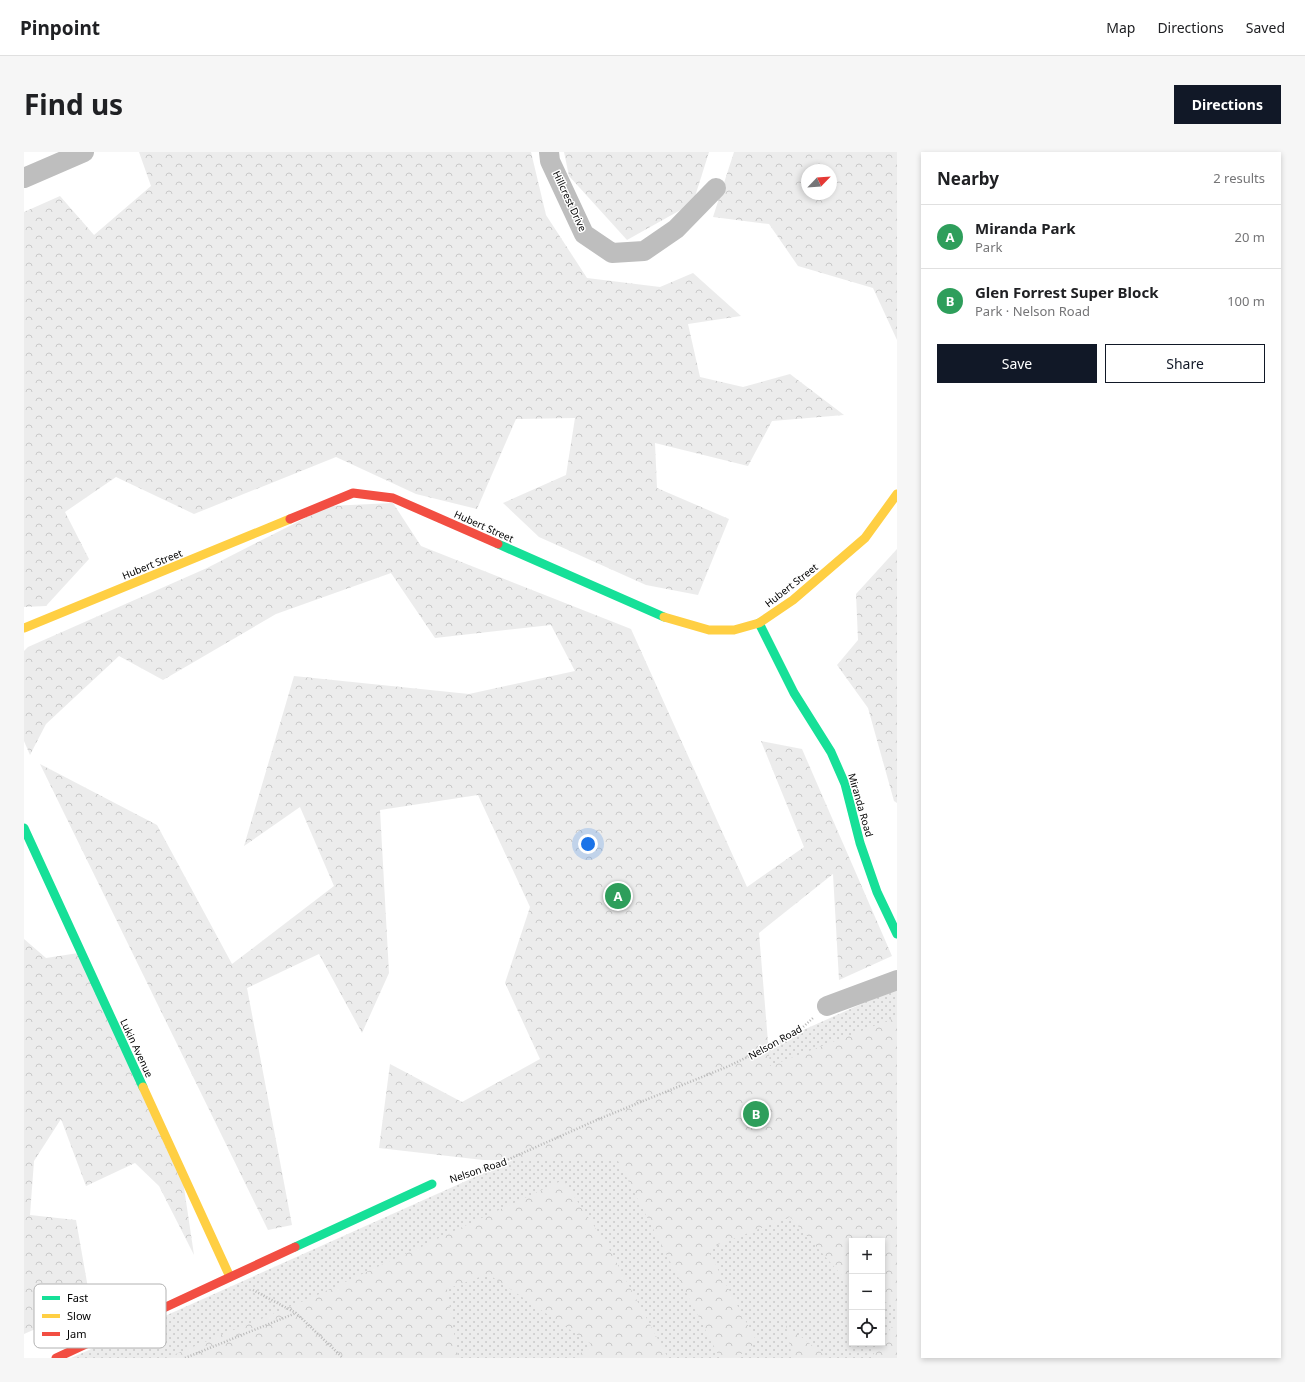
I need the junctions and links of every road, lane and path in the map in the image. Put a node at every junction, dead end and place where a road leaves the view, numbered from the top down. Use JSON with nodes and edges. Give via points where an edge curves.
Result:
{"nodes":[{"id":1,"x":84,"y":152,"type":"edge"},
{"id":2,"x":549,"y":152,"type":"edge"},
{"id":3,"x":24,"y":178,"type":"edge"},
{"id":4,"x":716,"y":188,"type":"dead end"},
{"id":5,"x":897,"y":494,"type":"edge"},
{"id":6,"x":759,"y":623,"type":"junction"},
{"id":7,"x":24,"y":628,"type":"edge"},
{"id":8,"x":24,"y":828,"type":"edge"},
{"id":9,"x":897,"y":934,"type":"edge"},
{"id":10,"x":897,"y":980,"type":"edge"},
{"id":11,"x":827,"y":1006,"type":"joint"},
{"id":12,"x":432,"y":1184,"type":"joint"},
{"id":13,"x":230,"y":1277,"type":"junction"},
{"id":14,"x":166,"y":1307,"type":"edge"},
{"id":15,"x":296,"y":1313,"type":"junction"},
{"id":16,"x":77,"y":1348,"type":"edge"},
{"id":17,"x":56,"y":1358,"type":"edge"},
{"id":18,"x":185,"y":1358,"type":"edge"},
{"id":19,"x":343,"y":1358,"type":"edge"}],
"edges":[{"from":1,"to":3,"type":"street"},
{"from":2,"to":4,"type":"street","name":"Hillcrest Drive","via":[[550,161],[584,234],[612,253],[644,251],[676,230]]},
{"from":5,"to":6,"type":"street","name":"Hubert Street","via":[[865,538],[793,600]]},
{"from":6,"to":7,"type":"street","name":"Hubert Street","via":[[734,630],[708,630],[671,620],[393,498],[353,493]]},
{"from":6,"to":9,"type":"street","name":"Miranda Road","via":[[794,693],[831,752],[845,784],[860,843],[877,892]]},
{"from":8,"to":13,"type":"street","name":"Lukin Avenue"},
{"from":10,"to":11,"type":"street"},
{"from":11,"to":12,"type":"path","name":"Nelson Road","via":[[802,1028],[729,1066],[498,1164]]},
{"from":12,"to":13,"type":"street"},
{"from":13,"to":14,"type":"street"},
{"from":13,"to":15,"type":"path"},
{"from":15,"to":18,"type":"path"},
{"from":15,"to":19,"type":"path"},
{"from":16,"to":17,"type":"street"}]}
